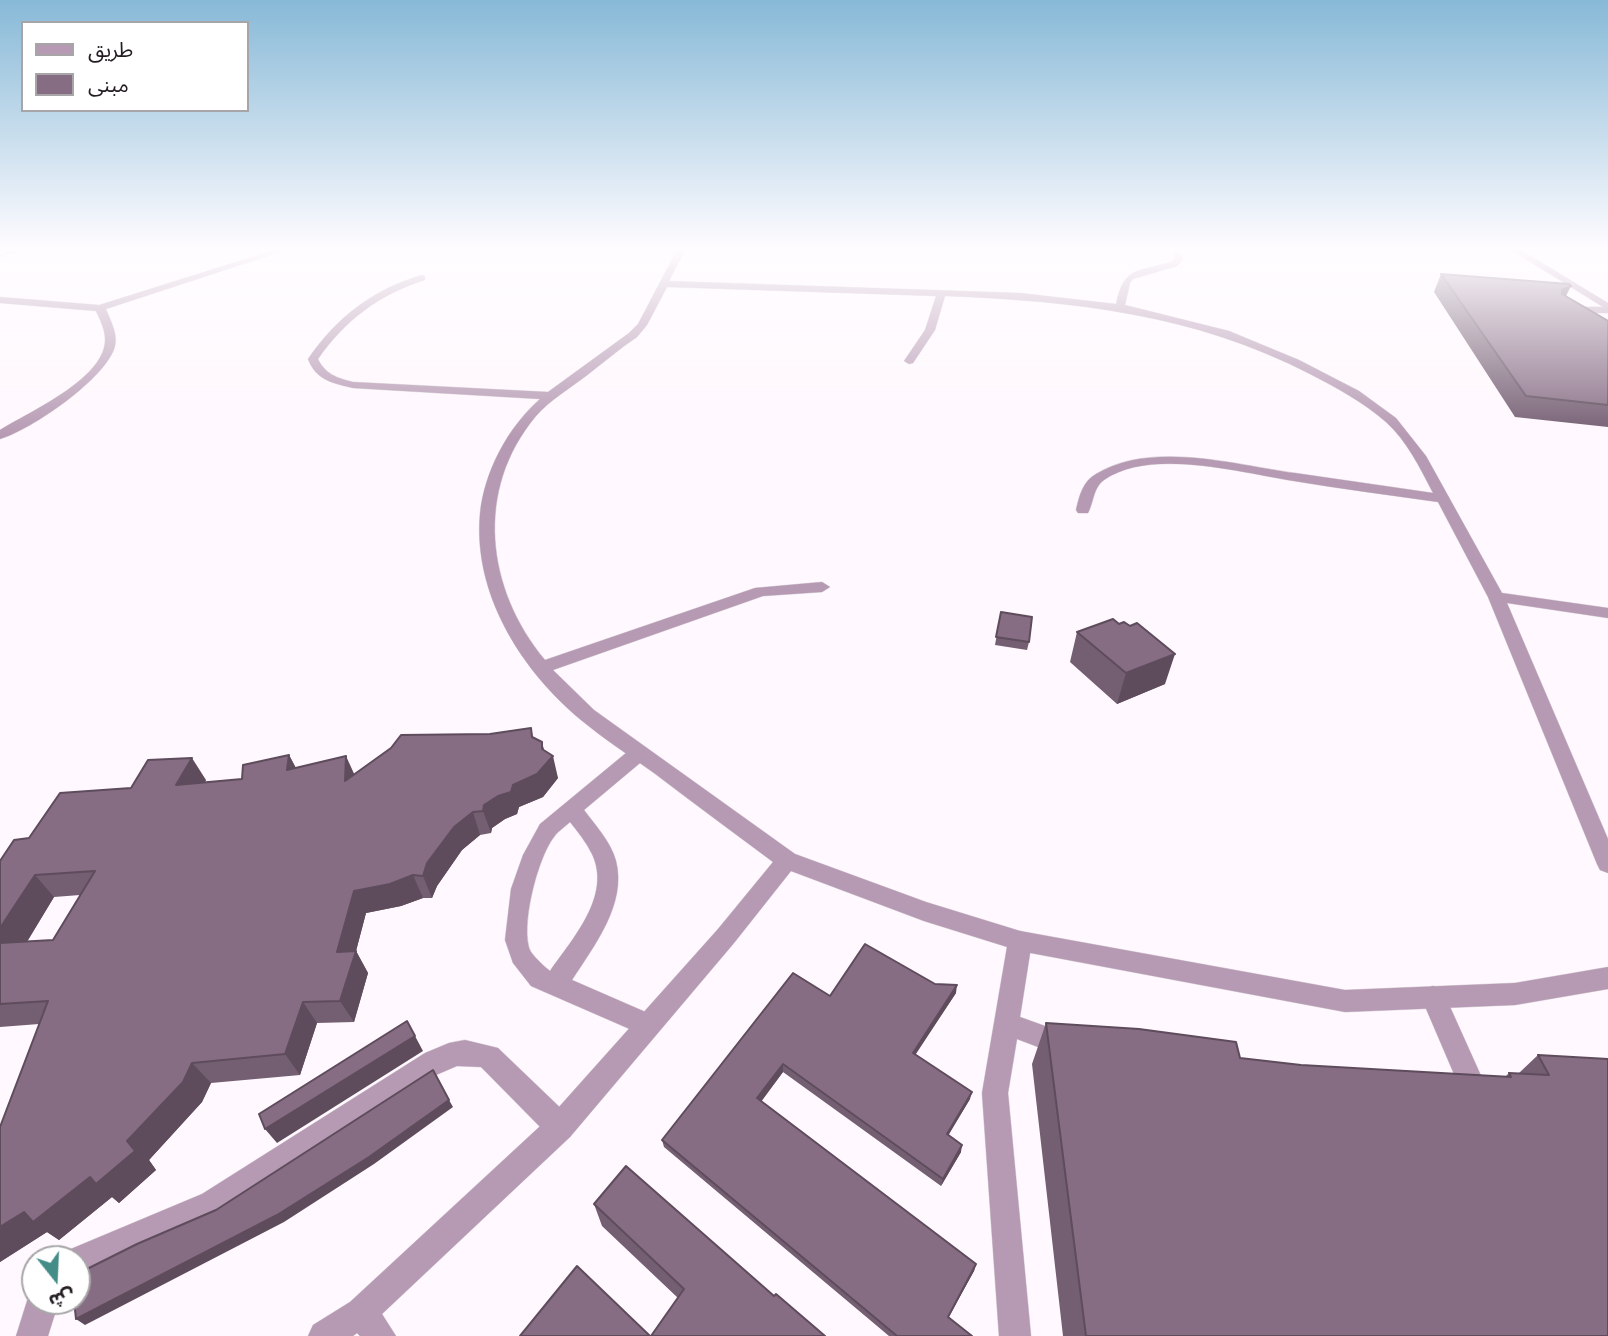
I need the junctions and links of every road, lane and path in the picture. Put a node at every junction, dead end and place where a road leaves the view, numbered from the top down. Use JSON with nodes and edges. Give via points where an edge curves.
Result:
{"nodes":[{"id":1,"x":102,"y":312,"type":"edge"},
{"id":2,"x":357,"y":312,"type":"edge"},
{"id":3,"x":649,"y":312,"type":"edge"},
{"id":4,"x":937,"y":312,"type":"edge"},
{"id":5,"x":1142,"y":312,"type":"edge"},
{"id":6,"x":1563,"y":312,"type":"edge"},
{"id":7,"x":1579,"y":322,"type":"edge"},
{"id":8,"x":909,"y":361,"type":"dead end"},
{"id":9,"x":549,"y":396,"type":"junction"},
{"id":10,"x":0,"y":435,"type":"edge"},
{"id":11,"x":1441,"y":498,"type":"junction"},
{"id":12,"x":1083,"y":510,"type":"dead end"},
{"id":13,"x":822,"y":587,"type":"dead end"},
{"id":14,"x":1496,"y":597,"type":"junction"},
{"id":15,"x":1608,"y":614,"type":"edge"},
{"id":16,"x":542,"y":667,"type":"junction"},
{"id":17,"x":639,"y":754,"type":"junction"},
{"id":18,"x":572,"y":809,"type":"junction"},
{"id":19,"x":787,"y":860,"type":"junction"},
{"id":20,"x":1608,"y":864,"type":"edge"},
{"id":21,"x":1020,"y":942,"type":"junction"},
{"id":22,"x":1608,"y":978,"type":"edge"},
{"id":23,"x":555,"y":985,"type":"junction"},
{"id":24,"x":1433,"y":997,"type":"junction"},
{"id":25,"x":1005,"y":1023,"type":"junction"},
{"id":26,"x":648,"y":1025,"type":"junction"},
{"id":27,"x":1087,"y":1050,"type":"edge"},
{"id":28,"x":1448,"y":1088,"type":"edge"},
{"id":29,"x":560,"y":1127,"type":"junction"},
{"id":30,"x":91,"y":1256,"type":"edge"},
{"id":31,"x":39,"y":1315,"type":"edge"},
{"id":32,"x":371,"y":1324,"type":"edge"},
{"id":33,"x":32,"y":1336,"type":"edge"},
{"id":34,"x":324,"y":1336,"type":"edge"},
{"id":35,"x":1015,"y":1336,"type":"edge"}],
"edges":[{"from":1,"to":10,"type":"street","via":[[110,345],[95,373]]},
{"from":2,"to":9,"type":"street","via":[[313,359],[318,371],[333,380],[353,385]]},
{"from":3,"to":9,"type":"street","via":[[634,335]]},
{"from":4,"to":8,"type":"street","via":[[926,343]]},
{"from":5,"to":11,"type":"street","via":[[1225,333],[1355,393],[1392,421],[1420,456]]},
{"from":6,"to":7,"type":"street"},
{"from":9,"to":16,"type":"street","via":[[528,418],[495,474],[485,543],[502,611]]},
{"from":11,"to":12,"type":"street","via":[[1221,466],[1154,462],[1101,476],[1087,491]]},
{"from":11,"to":14,"type":"street"},
{"from":13,"to":16,"type":"street","via":[[761,591]]},
{"from":14,"to":15,"type":"street"},
{"from":14,"to":20,"type":"street"},
{"from":16,"to":17,"type":"street","via":[[559,691]]},
{"from":17,"to":18,"type":"street"},
{"from":17,"to":19,"type":"street"},
{"from":18,"to":23,"type":"street","via":[[605,860],[607,886],[599,913]]},
{"from":18,"to":23,"type":"street","via":[[547,830],[532,855],[516,935],[527,967]]},
{"from":19,"to":21,"type":"street"},
{"from":19,"to":26,"type":"street"},
{"from":21,"to":24,"type":"street","via":[[1345,1001]]},
{"from":21,"to":25,"type":"street"},
{"from":22,"to":24,"type":"street","via":[[1515,994]]},
{"from":23,"to":26,"type":"street"},
{"from":24,"to":28,"type":"street","via":[[1474,1089]]},
{"from":25,"to":27,"type":"street"},
{"from":25,"to":35,"type":"street","via":[[995,1093]]},
{"from":26,"to":29,"type":"street"},
{"from":29,"to":30,"type":"street","via":[[489,1057],[453,1054],[427,1066],[212,1204]]},
{"from":29,"to":32,"type":"street"},
{"from":31,"to":33,"type":"street"},
{"from":32,"to":34,"type":"street"}]}
